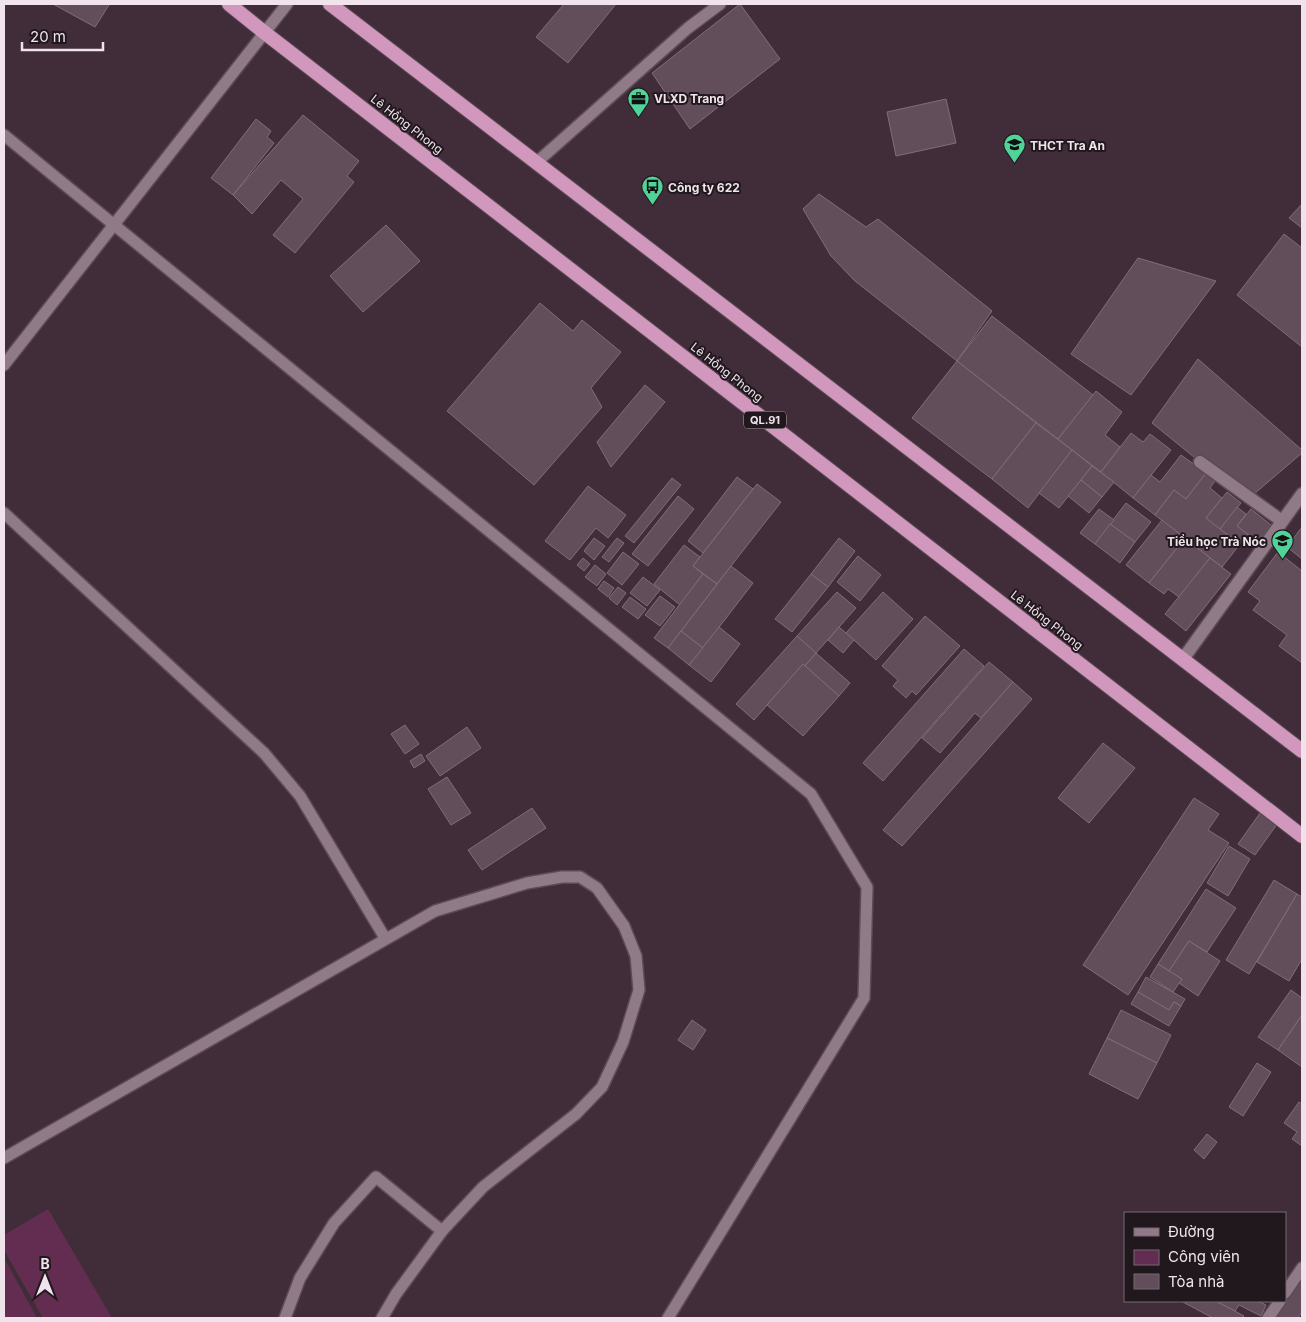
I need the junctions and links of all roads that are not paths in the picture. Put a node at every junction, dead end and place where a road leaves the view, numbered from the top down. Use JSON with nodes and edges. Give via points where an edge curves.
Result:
{"nodes":[{"id":1,"x":229,"y":4,"type":"edge"},
{"id":2,"x":287,"y":4,"type":"edge"},
{"id":3,"x":330,"y":4,"type":"edge"},
{"id":4,"x":720,"y":4,"type":"edge"},
{"id":5,"x":264,"y":33,"type":"junction"},
{"id":6,"x":4,"y":135,"type":"edge"},
{"id":7,"x":537,"y":162,"type":"junction"},
{"id":8,"x":114,"y":224,"type":"junction"},
{"id":9,"x":4,"y":366,"type":"edge"},
{"id":10,"x":1200,"y":462,"type":"dead end"},
{"id":11,"x":1302,"y":494,"type":"edge"},
{"id":12,"x":4,"y":513,"type":"edge"},
{"id":13,"x":1282,"y":521,"type":"junction"},
{"id":14,"x":1183,"y":659,"type":"junction"},
{"id":15,"x":1302,"y":751,"type":"edge"},
{"id":16,"x":1302,"y":836,"type":"edge"},
{"id":17,"x":385,"y":938,"type":"junction"},
{"id":18,"x":4,"y":1158,"type":"edge"},
{"id":19,"x":442,"y":1231,"type":"junction"},
{"id":20,"x":1302,"y":1268,"type":"edge"},
{"id":21,"x":1286,"y":1292,"type":"edge"},
{"id":22,"x":1279,"y":1302,"type":"edge"},
{"id":23,"x":285,"y":1318,"type":"edge"},
{"id":24,"x":382,"y":1318,"type":"edge"},
{"id":25,"x":668,"y":1318,"type":"edge"},
{"id":26,"x":1268,"y":1318,"type":"edge"}],
"edges":[{"from":1,"to":5,"type":"highway","name":"Lê Hồng Phong","number":"QL.91"},
{"from":2,"to":5,"type":"lane"},
{"from":3,"to":7,"type":"highway"},
{"from":4,"to":7,"type":"lane","via":[[688,28]]},
{"from":5,"to":8,"type":"lane"},
{"from":5,"to":16,"type":"highway","name":"Lê Hồng Phong","number":"QL.91"},
{"from":6,"to":8,"type":"lane"},
{"from":7,"to":14,"type":"highway"},
{"from":8,"to":9,"type":"lane"},
{"from":8,"to":25,"type":"lane","via":[[810,794],[867,887],[864,998]]},
{"from":10,"to":13,"type":"street"},
{"from":11,"to":13,"type":"street"},
{"from":12,"to":17,"type":"lane","via":[[264,753],[300,796]]},
{"from":13,"to":14,"type":"street"},
{"from":14,"to":15,"type":"highway"},
{"from":17,"to":18,"type":"lane"},
{"from":17,"to":19,"type":"lane","via":[[435,911],[527,883],[580,877],[597,888],[624,926],[636,956],[639,990],[623,1042],[602,1087],[576,1114],[483,1187]]},
{"from":19,"to":23,"type":"lane","via":[[376,1177],[334,1223],[300,1278]]},
{"from":19,"to":24,"type":"lane"},
{"from":20,"to":21,"type":"lane"},
{"from":22,"to":26,"type":"lane"}]}
